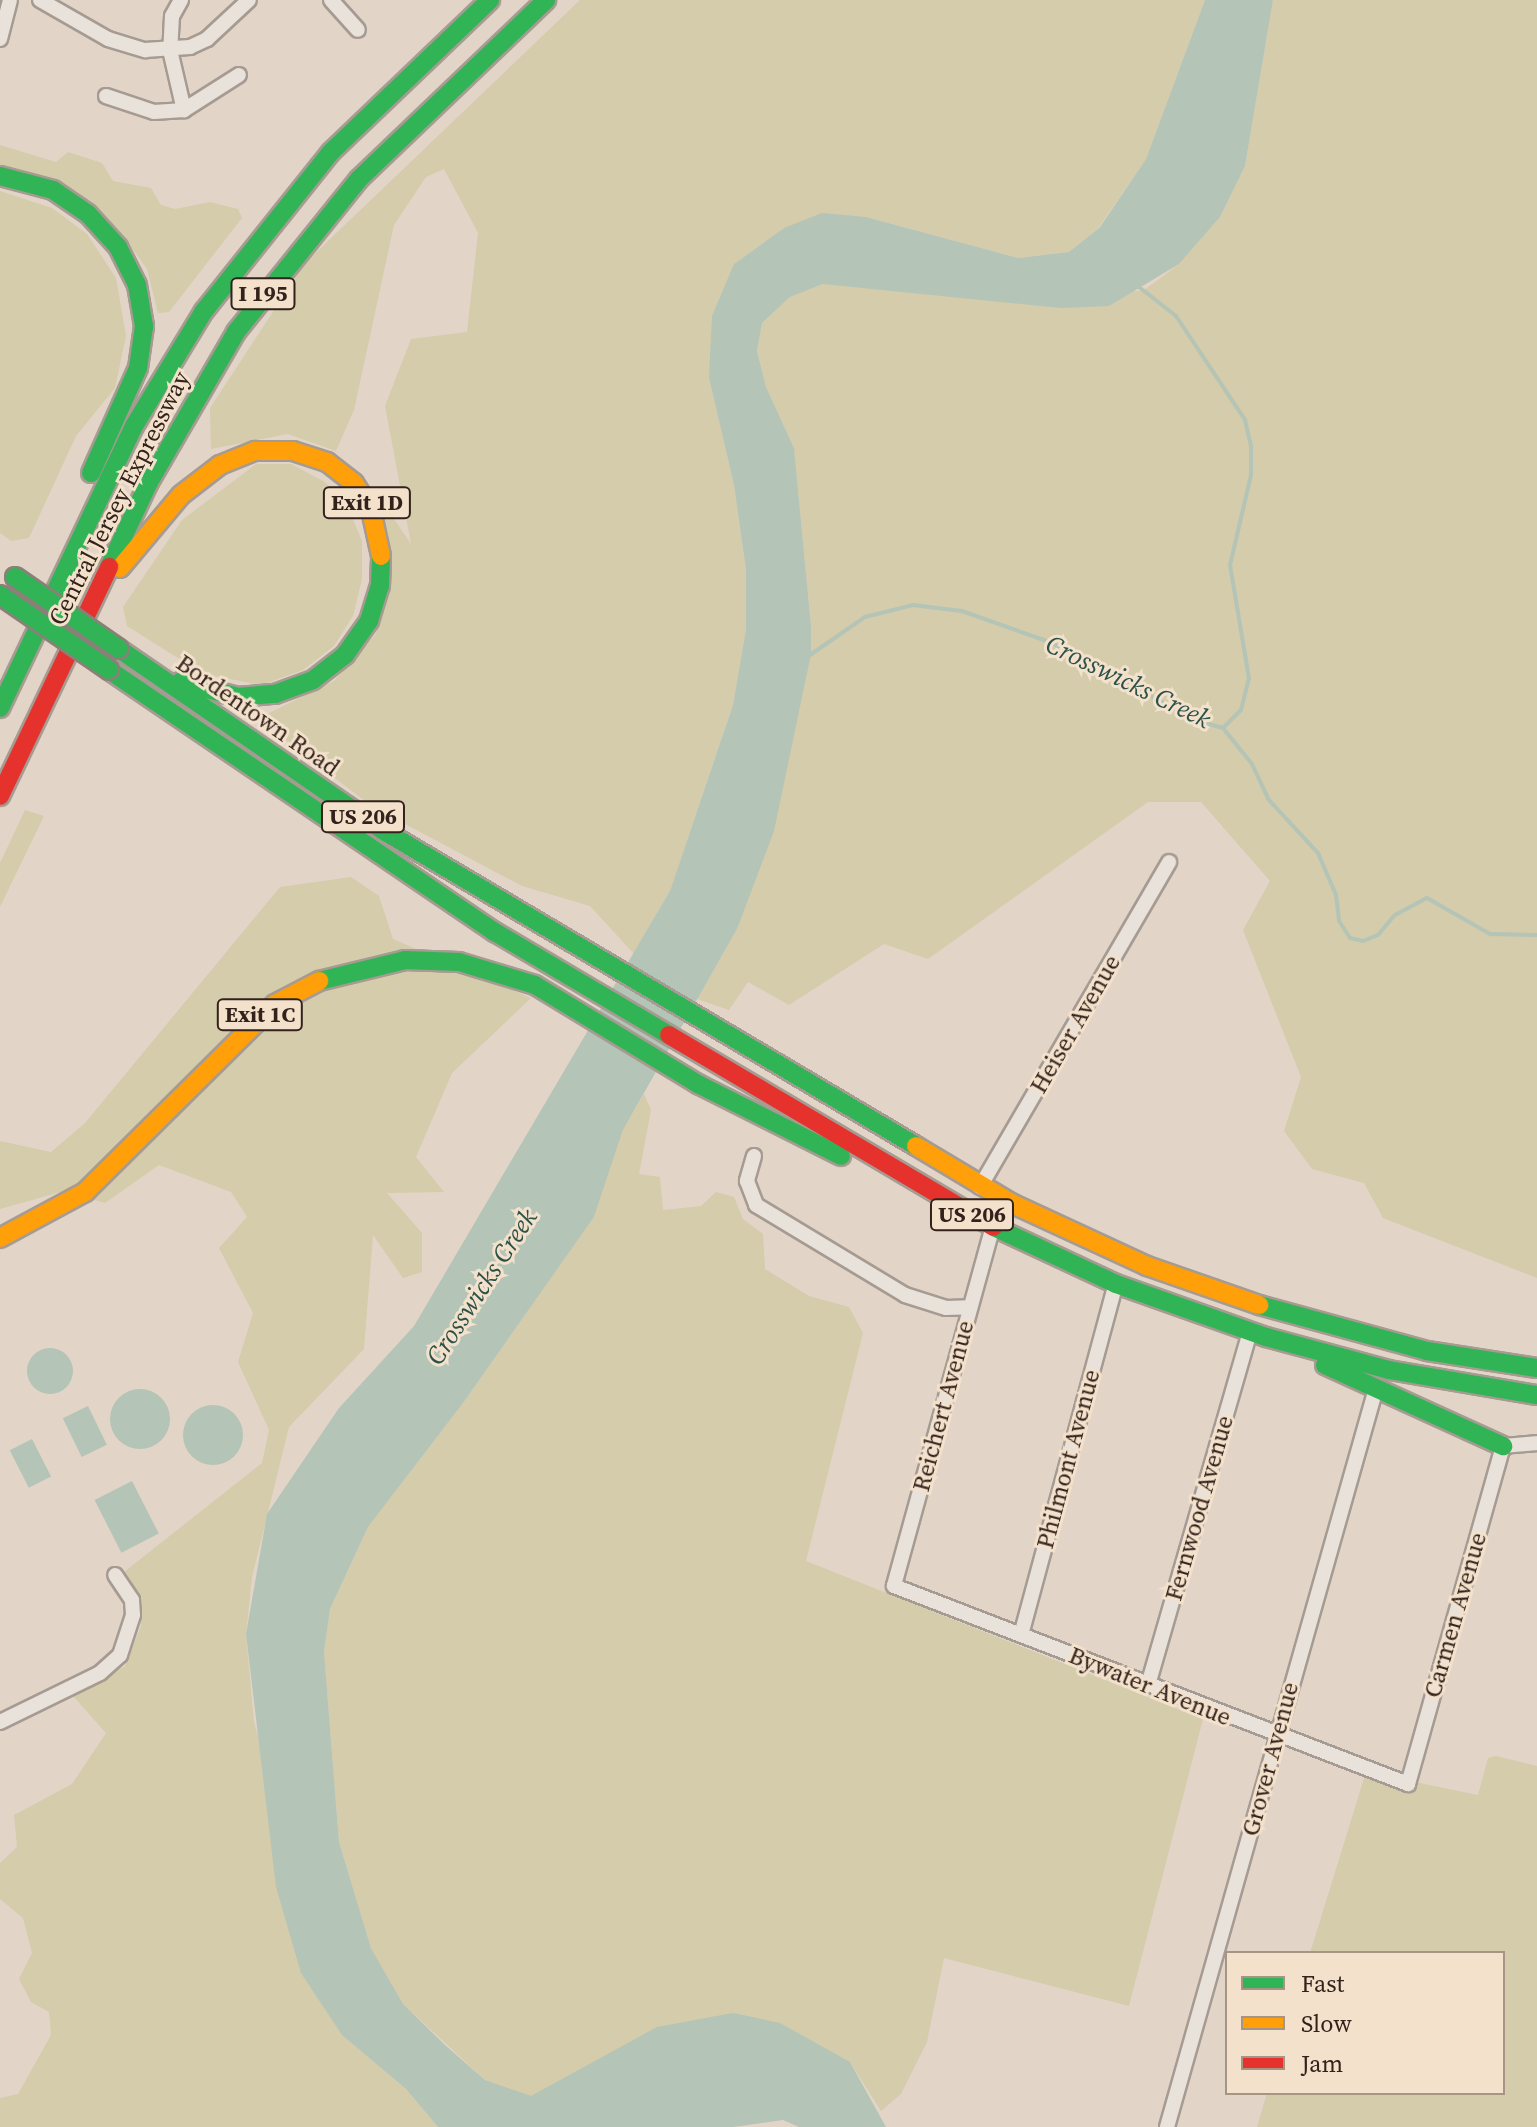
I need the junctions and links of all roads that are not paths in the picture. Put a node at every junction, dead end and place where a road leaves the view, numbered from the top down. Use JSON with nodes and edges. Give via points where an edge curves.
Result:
{"nodes":[{"id":1,"x":10,"y":0,"type":"edge"},
{"id":2,"x":40,"y":0,"type":"edge"},
{"id":3,"x":181,"y":0,"type":"edge"},
{"id":4,"x":331,"y":0,"type":"edge"},
{"id":5,"x":490,"y":0,"type":"edge"},
{"id":6,"x":546,"y":0,"type":"edge"},
{"id":7,"x":240,"y":3,"type":"edge"},
{"id":8,"x":358,"y":30,"type":"dead end"},
{"id":9,"x":0,"y":39,"type":"edge"},
{"id":10,"x":170,"y":50,"type":"junction"},
{"id":11,"x":239,"y":75,"type":"dead end"},
{"id":12,"x":106,"y":96,"type":"dead end"},
{"id":13,"x":184,"y":110,"type":"junction"},
{"id":14,"x":0,"y":176,"type":"edge"},
{"id":15,"x":7,"y":571,"type":"edge"},
{"id":16,"x":0,"y":595,"type":"edge"},
{"id":17,"x":88,"y":608,"type":"junction"},
{"id":18,"x":159,"y":675,"type":"junction"},
{"id":19,"x":0,"y":679,"type":"edge"},
{"id":20,"x":0,"y":708,"type":"edge"},
{"id":21,"x":0,"y":796,"type":"edge"},
{"id":22,"x":1169,"y":862,"type":"dead end"},
{"id":23,"x":754,"y":1156,"type":"dead end"},
{"id":24,"x":980,"y":1187,"type":"junction"},
{"id":25,"x":970,"y":1214,"type":"junction"},
{"id":26,"x":993,"y":1226,"type":"junction"},
{"id":27,"x":0,"y":1238,"type":"edge"},
{"id":28,"x":1116,"y":1284,"type":"junction"},
{"id":29,"x":970,"y":1307,"type":"junction"},
{"id":30,"x":1250,"y":1332,"type":"junction"},
{"id":31,"x":1283,"y":1342,"type":"junction"},
{"id":32,"x":1537,"y":1368,"type":"edge"},
{"id":33,"x":1375,"y":1392,"type":"junction"},
{"id":34,"x":1537,"y":1395,"type":"edge"},
{"id":35,"x":1537,"y":1443,"type":"edge"},
{"id":36,"x":1503,"y":1446,"type":"junction"},
{"id":37,"x":115,"y":1575,"type":"dead end"},
{"id":38,"x":894,"y":1586,"type":"joint"},
{"id":39,"x":1021,"y":1635,"type":"junction"},
{"id":40,"x":1148,"y":1685,"type":"junction"},
{"id":41,"x":0,"y":1722,"type":"edge"},
{"id":42,"x":1276,"y":1736,"type":"junction"},
{"id":43,"x":1408,"y":1784,"type":"joint"},
{"id":44,"x":1167,"y":2127,"type":"edge"}],
"edges":[{"from":1,"to":9,"type":"street"},
{"from":2,"to":10,"type":"street","via":[[108,39],[145,50]]},
{"from":3,"to":10,"type":"street","via":[[172,16]]},
{"from":4,"to":8,"type":"street"},
{"from":5,"to":20,"type":"highway","name":"Central Jersey Expressway","number":"I 195","via":[[331,152],[204,311],[127,440]]},
{"from":6,"to":17,"type":"highway","name":"Central Jersey Expressway","number":"I 195","via":[[359,179],[274,279],[179,426]]},
{"from":7,"to":10,"type":"street","via":[[207,39]]},
{"from":10,"to":13,"type":"street"},
{"from":11,"to":13,"type":"street"},
{"from":12,"to":13,"type":"street","via":[[154,112]]},
{"from":14,"to":19,"type":"highway","via":[[53,190],[104,229],[129,267],[144,326],[132,386]]},
{"from":15,"to":18,"type":"highway","name":"Bordentown Road","number":"US 206","bridge":true},
{"from":16,"to":25,"type":"highway","name":"Bordentown Road","number":"US 206","bridge":true,"via":[[387,863],[712,1064]]},
{"from":17,"to":18,"type":"highway","number":"Exit 1D","via":[[181,495],[235,457],[293,451],[327,462],[354,483],[377,528],[382,567],[372,612],[345,655],[295,688],[257,697],[208,691]]},
{"from":17,"to":21,"type":"highway","name":"Central Jersey Expressway","number":"I 195"},
{"from":18,"to":24,"type":"highway","name":"Bordentown Road","number":"US 206","via":[[384,831]]},
{"from":22,"to":24,"type":"street","name":"Heiser Avenue"},
{"from":23,"to":29,"type":"street","via":[[748,1194],[783,1224],[912,1299],[946,1308]]},
{"from":24,"to":32,"type":"highway","number":"US 206","via":[[1115,1253],[1274,1312],[1370,1339]]},
{"from":25,"to":26,"type":"highway","number":"US 206"},
{"from":25,"to":27,"type":"highway","number":"Exit 1C","via":[[698,1084],[513,976],[459,962],[377,963],[324,978],[253,1020],[85,1192]]},
{"from":26,"to":28,"type":"highway","number":"US 206"},
{"from":26,"to":29,"type":"street","name":"Reichert Avenue"},
{"from":28,"to":30,"type":"highway","number":"US 206"},
{"from":28,"to":39,"type":"street","name":"Philmont Avenue"},
{"from":29,"to":38,"type":"street","name":"Reichert Avenue"},
{"from":30,"to":31,"type":"highway","number":"US 206"},
{"from":30,"to":40,"type":"street","name":"Fernwood Avenue"},
{"from":31,"to":33,"type":"highway"},
{"from":31,"to":34,"type":"highway","number":"US 206","via":[[1389,1370]]},
{"from":33,"to":36,"type":"highway"},
{"from":33,"to":42,"type":"street","name":"Grover Avenue"},
{"from":35,"to":36,"type":"street"},
{"from":36,"to":43,"type":"street","name":"Carmen Avenue"},
{"from":37,"to":41,"type":"street","via":[[132,1600],[133,1615],[120,1655],[100,1673]]},
{"from":38,"to":39,"type":"street","name":"Bywater Avenue"},
{"from":39,"to":40,"type":"street","name":"Bywater Avenue"},
{"from":40,"to":42,"type":"street","name":"Bywater Avenue"},
{"from":42,"to":43,"type":"street","name":"Bywater Avenue"},
{"from":42,"to":44,"type":"street","name":"Grover Avenue"}]}
